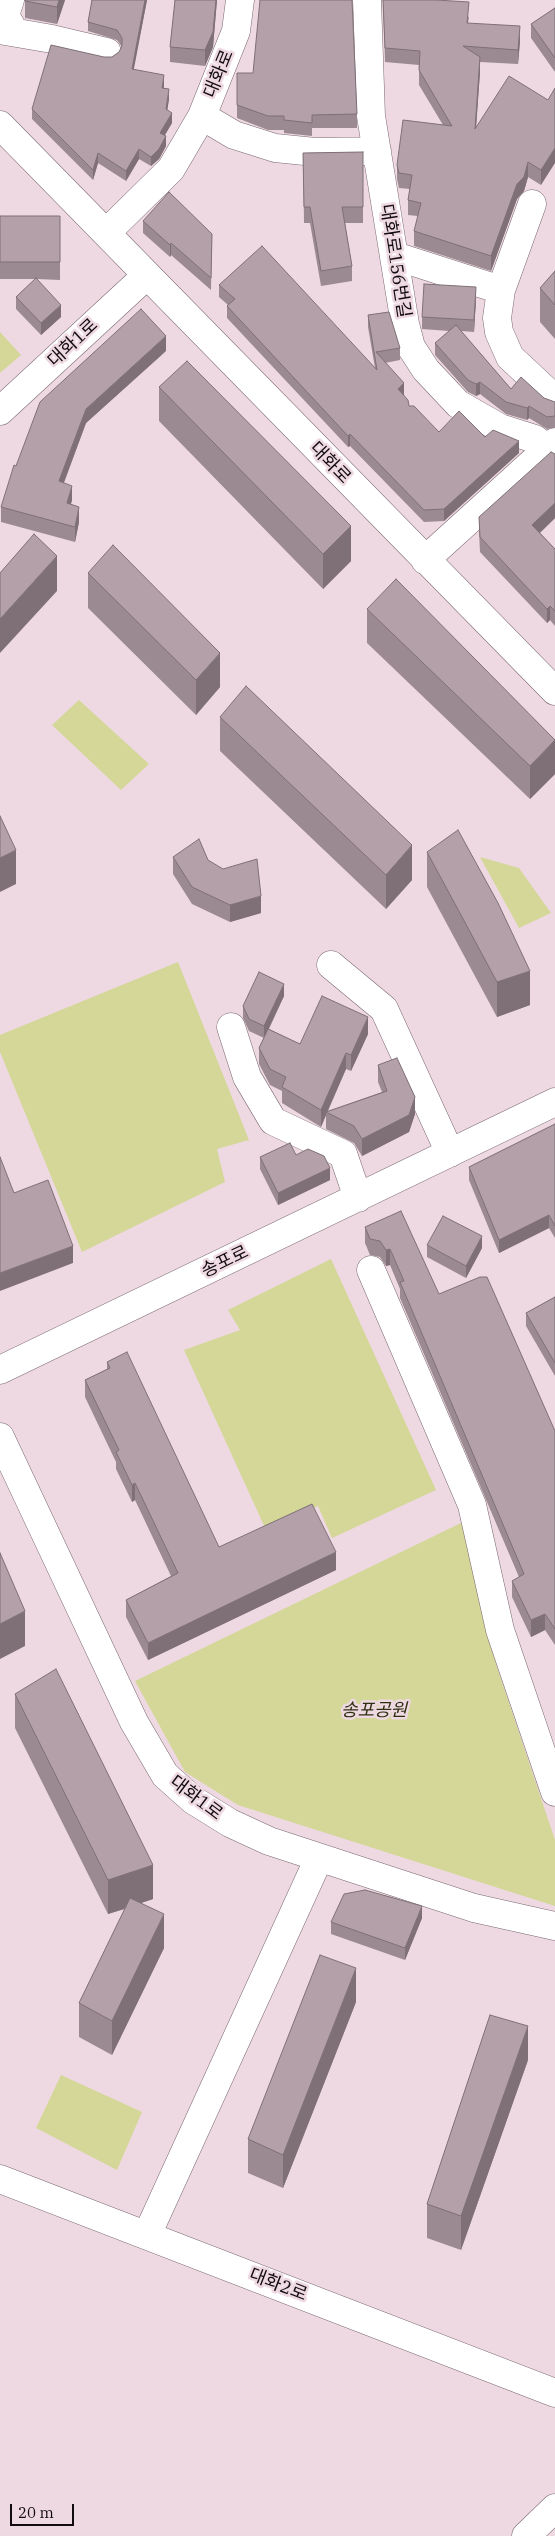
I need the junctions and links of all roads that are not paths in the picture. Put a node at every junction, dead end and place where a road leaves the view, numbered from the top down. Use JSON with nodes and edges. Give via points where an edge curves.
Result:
{"nodes":[{"id":1,"x":10,"y":0,"type":"edge"},
{"id":2,"x":240,"y":0,"type":"edge"},
{"id":3,"x":367,"y":0,"type":"edge"},
{"id":4,"x":7,"y":31,"type":"edge"},
{"id":5,"x":107,"y":52,"type":"dead end"},
{"id":6,"x":202,"y":116,"type":"junction"},
{"id":7,"x":0,"y":125,"type":"edge"},
{"id":8,"x":377,"y":151,"type":"junction"},
{"id":9,"x":532,"y":204,"type":"dead end"},
{"id":10,"x":107,"y":232,"type":"junction"},
{"id":11,"x":395,"y":256,"type":"junction"},
{"id":12,"x":146,"y":276,"type":"junction"},
{"id":13,"x":501,"y":290,"type":"junction"},
{"id":14,"x":555,"y":399,"type":"edge"},
{"id":15,"x":0,"y":411,"type":"edge"},
{"id":16,"x":551,"y":446,"type":"edge"},
{"id":17,"x":425,"y":560,"type":"junction"},
{"id":18,"x":555,"y":691,"type":"edge"},
{"id":19,"x":331,"y":965,"type":"dead end"},
{"id":20,"x":231,"y":1027,"type":"dead end"},
{"id":21,"x":555,"y":1102,"type":"edge"},
{"id":22,"x":450,"y":1154,"type":"junction"},
{"id":23,"x":358,"y":1198,"type":"junction"},
{"id":24,"x":371,"y":1270,"type":"dead end"},
{"id":25,"x":0,"y":1370,"type":"edge"},
{"id":26,"x":0,"y":1437,"type":"edge"},
{"id":27,"x":544,"y":1725,"type":"edge"},
{"id":28,"x":555,"y":1792,"type":"edge"},
{"id":29,"x":318,"y":1858,"type":"junction"},
{"id":30,"x":555,"y":1926,"type":"edge"},
{"id":31,"x":0,"y":2179,"type":"edge"},
{"id":32,"x":147,"y":2235,"type":"junction"},
{"id":33,"x":555,"y":2393,"type":"edge"},
{"id":34,"x":555,"y":2508,"type":"edge"},
{"id":35,"x":526,"y":2536,"type":"edge"}],
"edges":[{"from":1,"to":4,"type":"street","via":[[6,14]]},
{"from":2,"to":6,"type":"street","name":"대화로","via":[[236,30]]},
{"from":3,"to":8,"type":"street","name":"대화로156번길","via":[[371,116]]},
{"from":4,"to":5,"type":"street"},
{"from":6,"to":8,"type":"street","via":[[234,135],[275,148],[315,152]]},
{"from":6,"to":10,"type":"street","name":"대화로","via":[[171,169]]},
{"from":7,"to":10,"type":"street","name":"대화로"},
{"from":8,"to":11,"type":"street","name":"대화로156번길"},
{"from":9,"to":13,"type":"street"},
{"from":10,"to":12,"type":"street","name":"대화로"},
{"from":11,"to":13,"type":"street"},
{"from":11,"to":16,"type":"street","name":"대화로156번길","via":[[407,333],[418,360],[458,404],[500,428]]},
{"from":12,"to":15,"type":"street","name":"대화1로"},
{"from":12,"to":17,"type":"street","name":"대화로"},
{"from":13,"to":14,"type":"street","via":[[497,318],[504,346]]},
{"from":16,"to":17,"type":"street"},
{"from":17,"to":18,"type":"street","name":"대화로"},
{"from":19,"to":22,"type":"street","via":[[384,1009]]},
{"from":20,"to":23,"type":"street","via":[[247,1077],[273,1121],[343,1154]]},
{"from":21,"to":22,"type":"street","name":"송포로"},
{"from":22,"to":23,"type":"street","name":"송포로"},
{"from":23,"to":25,"type":"street","name":"송포로"},
{"from":24,"to":27,"type":"street","via":[[472,1505],[500,1630]]},
{"from":26,"to":29,"type":"street","name":"대화1로","via":[[134,1722],[165,1775],[192,1800],[230,1823]]},
{"from":27,"to":28,"type":"street"},
{"from":29,"to":30,"type":"street","name":"대화1로","via":[[474,1908]]},
{"from":29,"to":32,"type":"street"},
{"from":31,"to":32,"type":"street","name":"대화2로"},
{"from":32,"to":33,"type":"street","name":"대화2로"},
{"from":34,"to":35,"type":"street"}]}
